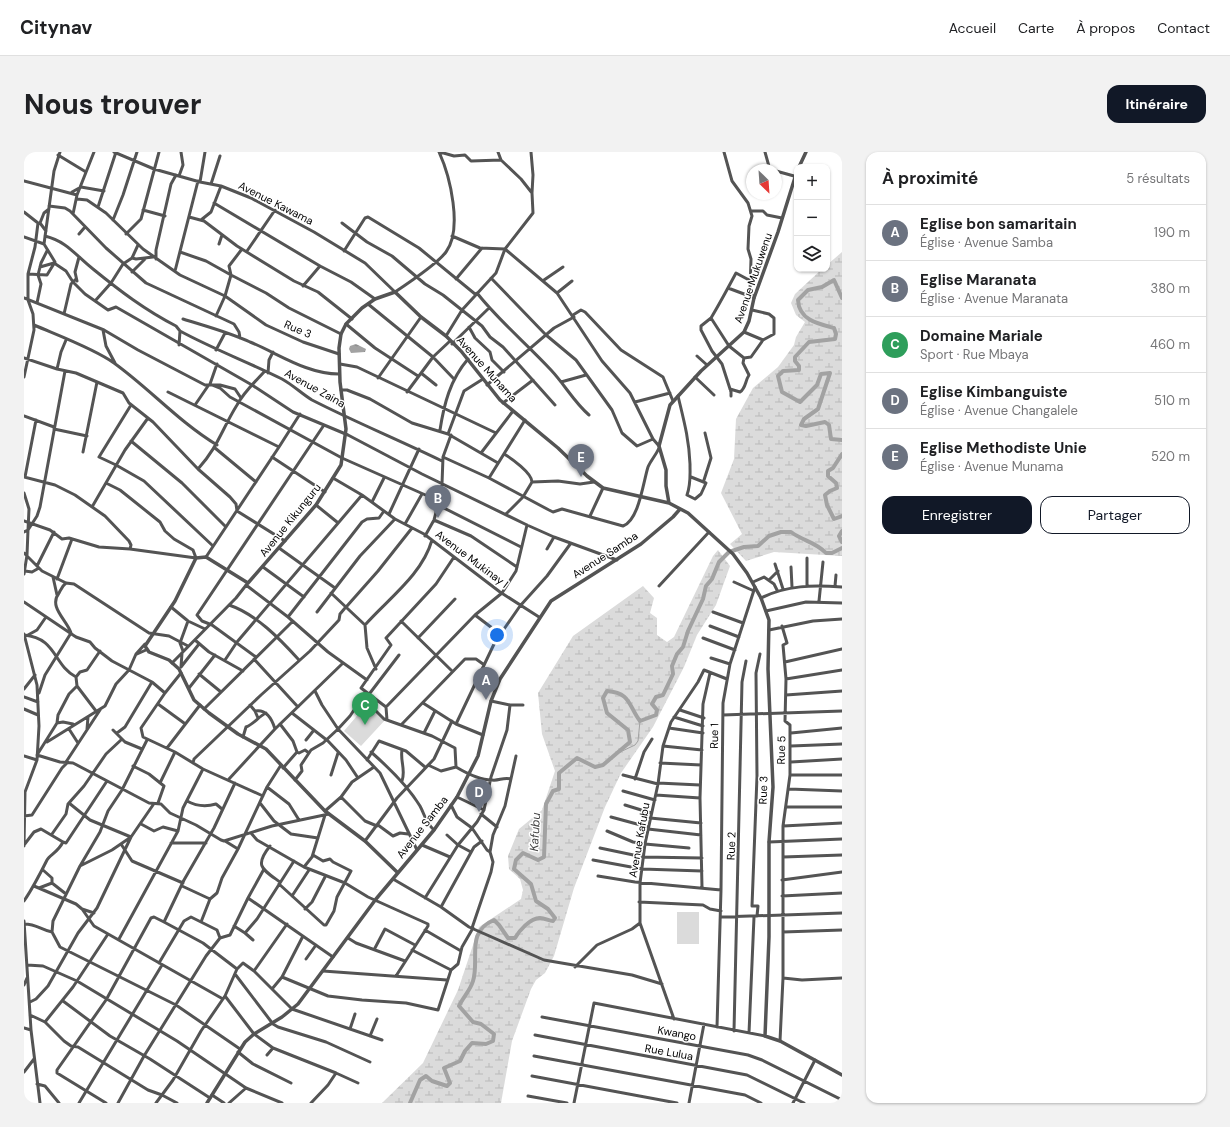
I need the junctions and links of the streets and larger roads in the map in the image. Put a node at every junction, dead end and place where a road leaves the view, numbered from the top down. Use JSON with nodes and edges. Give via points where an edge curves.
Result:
{"nodes":[{"id":1,"x":94,"y":152,"type":"edge"},
{"id":2,"x":116,"y":152,"type":"edge"},
{"id":3,"x":137,"y":152,"type":"edge"},
{"id":4,"x":159,"y":152,"type":"edge"},
{"id":5,"x":181,"y":152,"type":"edge"},
{"id":6,"x":205,"y":152,"type":"edge"},
{"id":7,"x":440,"y":152,"type":"edge"},
{"id":8,"x":498,"y":152,"type":"edge"},
{"id":9,"x":531,"y":152,"type":"edge"},
{"id":10,"x":724,"y":152,"type":"edge"},
{"id":11,"x":766,"y":152,"type":"edge"},
{"id":12,"x":806,"y":152,"type":"edge"},
{"id":13,"x":59,"y":154,"type":"edge"},
{"id":14,"x":220,"y":156,"type":"dead end"},
{"id":15,"x":134,"y":160,"type":"junction"},
{"id":16,"x":501,"y":160,"type":"junction"},
{"id":17,"x":769,"y":164,"type":"edge"},
{"id":18,"x":800,"y":164,"type":"edge"},
{"id":19,"x":154,"y":168,"type":"junction"},
{"id":20,"x":86,"y":172,"type":"junction"},
{"id":21,"x":782,"y":173,"type":"edge"},
{"id":22,"x":178,"y":176,"type":"junction"},
{"id":23,"x":794,"y":176,"type":"joint"},
{"id":24,"x":24,"y":181,"type":"edge"},
{"id":25,"x":199,"y":182,"type":"junction"},
{"id":26,"x":211,"y":184,"type":"junction"},
{"id":27,"x":221,"y":186,"type":"junction"},
{"id":28,"x":81,"y":187,"type":"junction"},
{"id":29,"x":52,"y":188,"type":"junction"},
{"id":30,"x":104,"y":191,"type":"junction"},
{"id":31,"x":72,"y":192,"type":"junction"},
{"id":32,"x":532,"y":193,"type":"junction"},
{"id":33,"x":77,"y":197,"type":"junction"},
{"id":34,"x":214,"y":203,"type":"junction"},
{"id":35,"x":49,"y":207,"type":"junction"},
{"id":36,"x":75,"y":207,"type":"junction"},
{"id":37,"x":98,"y":207,"type":"junction"},
{"id":38,"x":66,"y":209,"type":"junction"},
{"id":39,"x":144,"y":210,"type":"junction"},
{"id":40,"x":275,"y":210,"type":"junction"},
{"id":41,"x":751,"y":211,"type":"junction"},
{"id":42,"x":24,"y":212,"type":"edge"},
{"id":43,"x":73,"y":214,"type":"junction"},
{"id":44,"x":165,"y":216,"type":"junction"},
{"id":45,"x":189,"y":217,"type":"junction"},
{"id":46,"x":782,"y":218,"type":"junction"},
{"id":47,"x":113,"y":220,"type":"junction"},
{"id":48,"x":200,"y":220,"type":"junction"},
{"id":49,"x":39,"y":223,"type":"junction"},
{"id":50,"x":342,"y":223,"type":"dead end"},
{"id":51,"x":85,"y":227,"type":"junction"},
{"id":52,"x":261,"y":231,"type":"junction"},
{"id":53,"x":355,"y":233,"type":"junction"},
{"id":54,"x":46,"y":234,"type":"junction"},
{"id":55,"x":79,"y":234,"type":"dead end"},
{"id":56,"x":126,"y":234,"type":"junction"},
{"id":57,"x":222,"y":235,"type":"junction"},
{"id":58,"x":37,"y":236,"type":"junction"},
{"id":59,"x":452,"y":236,"type":"junction"},
{"id":60,"x":24,"y":237,"type":"edge"},
{"id":61,"x":36,"y":242,"type":"junction"},
{"id":62,"x":43,"y":244,"type":"junction"},
{"id":63,"x":219,"y":244,"type":"dead end"},
{"id":64,"x":138,"y":245,"type":"junction"},
{"id":65,"x":35,"y":247,"type":"junction"},
{"id":66,"x":482,"y":248,"type":"junction"},
{"id":67,"x":242,"y":249,"type":"junction"},
{"id":68,"x":505,"y":249,"type":"junction"},
{"id":69,"x":47,"y":251,"type":"junction"},
{"id":70,"x":247,"y":251,"type":"junction"},
{"id":71,"x":180,"y":252,"type":"junction"},
{"id":72,"x":344,"y":252,"type":"junction"},
{"id":73,"x":148,"y":253,"type":"junction"},
{"id":74,"x":79,"y":257,"type":"junction"},
{"id":75,"x":132,"y":258,"type":"junction"},
{"id":76,"x":146,"y":258,"type":"junction"},
{"id":77,"x":155,"y":258,"type":"junction"},
{"id":78,"x":436,"y":261,"type":"junction"},
{"id":79,"x":54,"y":263,"type":"junction"},
{"id":80,"x":124,"y":264,"type":"junction"},
{"id":81,"x":320,"y":266,"type":"junction"},
{"id":82,"x":40,"y":267,"type":"junction"},
{"id":83,"x":563,"y":267,"type":"dead end"},
{"id":84,"x":175,"y":271,"type":"junction"},
{"id":85,"x":132,"y":272,"type":"junction"},
{"id":86,"x":24,"y":273,"type":"edge"},
{"id":87,"x":38,"y":275,"type":"junction"},
{"id":88,"x":231,"y":275,"type":"junction"},
{"id":89,"x":28,"y":276,"type":"junction"},
{"id":90,"x":416,"y":276,"type":"junction"},
{"id":91,"x":491,"y":278,"type":"junction"},
{"id":92,"x":456,"y":279,"type":"junction"},
{"id":93,"x":544,"y":280,"type":"junction"},
{"id":94,"x":749,"y":280,"type":"junction"},
{"id":95,"x":75,"y":281,"type":"junction"},
{"id":96,"x":572,"y":281,"type":"dead end"},
{"id":97,"x":111,"y":283,"type":"junction"},
{"id":98,"x":304,"y":286,"type":"junction"},
{"id":99,"x":728,"y":288,"type":"junction"},
{"id":100,"x":395,"y":292,"type":"junction"},
{"id":101,"x":557,"y":293,"type":"junction"},
{"id":102,"x":476,"y":294,"type":"junction"},
{"id":103,"x":225,"y":296,"type":"junction"},
{"id":104,"x":753,"y":297,"type":"junction"},
{"id":105,"x":26,"y":299,"type":"edge"},
{"id":106,"x":376,"y":299,"type":"junction"},
{"id":107,"x":95,"y":300,"type":"junction"},
{"id":108,"x":37,"y":302,"type":"junction"},
{"id":109,"x":368,"y":304,"type":"junction"},
{"id":110,"x":489,"y":308,"type":"junction"},
{"id":111,"x":462,"y":310,"type":"junction"},
{"id":112,"x":752,"y":310,"type":"junction"},
{"id":113,"x":64,"y":314,"type":"junction"},
{"id":114,"x":216,"y":316,"type":"junction"},
{"id":115,"x":573,"y":316,"type":"junction"},
{"id":116,"x":421,"y":317,"type":"junction"},
{"id":117,"x":711,"y":318,"type":"junction"},
{"id":118,"x":183,"y":319,"type":"dead end"},
{"id":119,"x":352,"y":319,"type":"junction"},
{"id":120,"x":475,"y":322,"type":"junction"},
{"id":121,"x":346,"y":324,"type":"junction"},
{"id":122,"x":34,"y":325,"type":"junction"},
{"id":123,"x":469,"y":328,"type":"junction"},
{"id":124,"x":103,"y":330,"type":"junction"},
{"id":125,"x":180,"y":331,"type":"junction"},
{"id":126,"x":744,"y":332,"type":"junction"},
{"id":127,"x":225,"y":333,"type":"junction"},
{"id":128,"x":341,"y":334,"type":"junction"},
{"id":129,"x":546,"y":335,"type":"junction"},
{"id":130,"x":407,"y":336,"type":"junction"},
{"id":131,"x":446,"y":336,"type":"junction"},
{"id":132,"x":240,"y":338,"type":"junction"},
{"id":133,"x":66,"y":340,"type":"junction"},
{"id":134,"x":763,"y":340,"type":"junction"},
{"id":135,"x":451,"y":342,"type":"junction"},
{"id":136,"x":179,"y":345,"type":"junction"},
{"id":137,"x":729,"y":346,"type":"junction"},
{"id":138,"x":216,"y":350,"type":"junction"},
{"id":139,"x":531,"y":350,"type":"junction"},
{"id":140,"x":273,"y":352,"type":"junction"},
{"id":141,"x":339,"y":354,"type":"junction"},
{"id":142,"x":697,"y":356,"type":"dead end"},
{"id":143,"x":391,"y":357,"type":"junction"},
{"id":144,"x":434,"y":357,"type":"junction"},
{"id":145,"x":716,"y":357,"type":"junction"},
{"id":146,"x":25,"y":358,"type":"edge"},
{"id":147,"x":744,"y":358,"type":"junction"},
{"id":148,"x":468,"y":359,"type":"junction"},
{"id":149,"x":516,"y":362,"type":"junction"},
{"id":150,"x":217,"y":364,"type":"junction"},
{"id":151,"x":340,"y":364,"type":"junction"},
{"id":152,"x":116,"y":365,"type":"junction"},
{"id":153,"x":708,"y":365,"type":"junction"},
{"id":154,"x":57,"y":369,"type":"junction"},
{"id":155,"x":66,"y":371,"type":"junction"},
{"id":156,"x":266,"y":372,"type":"junction"},
{"id":157,"x":421,"y":372,"type":"junction"},
{"id":158,"x":504,"y":372,"type":"junction"},
{"id":159,"x":339,"y":374,"type":"junction"},
{"id":160,"x":586,"y":375,"type":"junction"},
{"id":161,"x":418,"y":376,"type":"junction"},
{"id":162,"x":24,"y":377,"type":"edge"},
{"id":163,"x":695,"y":377,"type":"junction"},
{"id":164,"x":378,"y":378,"type":"junction"},
{"id":165,"x":454,"y":379,"type":"junction"},
{"id":166,"x":483,"y":379,"type":"junction"},
{"id":167,"x":533,"y":380,"type":"junction"},
{"id":168,"x":97,"y":382,"type":"junction"},
{"id":169,"x":560,"y":382,"type":"junction"},
{"id":170,"x":209,"y":385,"type":"junction"},
{"id":171,"x":252,"y":385,"type":"junction"},
{"id":172,"x":436,"y":385,"type":"dead end"},
{"id":173,"x":487,"y":385,"type":"junction"},
{"id":174,"x":730,"y":389,"type":"junction"},
{"id":175,"x":341,"y":390,"type":"junction"},
{"id":176,"x":168,"y":392,"type":"dead end"},
{"id":177,"x":407,"y":392,"type":"junction"},
{"id":178,"x":670,"y":393,"type":"junction"},
{"id":179,"x":677,"y":395,"type":"junction"},
{"id":180,"x":714,"y":395,"type":"dead end"},
{"id":181,"x":731,"y":396,"type":"dead end"},
{"id":182,"x":240,"y":400,"type":"junction"},
{"id":183,"x":673,"y":401,"type":"junction"},
{"id":184,"x":635,"y":402,"type":"junction"},
{"id":185,"x":503,"y":403,"type":"junction"},
{"id":186,"x":131,"y":405,"type":"junction"},
{"id":187,"x":195,"y":405,"type":"junction"},
{"id":188,"x":555,"y":405,"type":"dead end"},
{"id":189,"x":443,"y":409,"type":"junction"},
{"id":190,"x":513,"y":411,"type":"junction"},
{"id":191,"x":456,"y":413,"type":"junction"},
{"id":192,"x":300,"y":414,"type":"junction"},
{"id":193,"x":345,"y":415,"type":"junction"},
{"id":194,"x":589,"y":415,"type":"dead end"},
{"id":195,"x":24,"y":416,"type":"edge"},
{"id":196,"x":148,"y":418,"type":"junction"},
{"id":197,"x":36,"y":420,"type":"junction"},
{"id":198,"x":525,"y":420,"type":"junction"},
{"id":199,"x":228,"y":422,"type":"junction"},
{"id":200,"x":324,"y":425,"type":"junction"},
{"id":201,"x":54,"y":428,"type":"junction"},
{"id":202,"x":289,"y":429,"type":"junction"},
{"id":203,"x":440,"y":430,"type":"junction"},
{"id":204,"x":496,"y":433,"type":"junction"},
{"id":205,"x":705,"y":433,"type":"dead end"},
{"id":206,"x":449,"y":434,"type":"junction"},
{"id":207,"x":346,"y":435,"type":"junction"},
{"id":208,"x":87,"y":436,"type":"junction"},
{"id":209,"x":653,"y":439,"type":"junction"},
{"id":210,"x":131,"y":441,"type":"junction"},
{"id":211,"x":314,"y":442,"type":"junction"},
{"id":212,"x":216,"y":446,"type":"junction"},
{"id":213,"x":279,"y":447,"type":"junction"},
{"id":214,"x":659,"y":447,"type":"junction"},
{"id":215,"x":419,"y":450,"type":"junction"},
{"id":216,"x":83,"y":452,"type":"dead end"},
{"id":217,"x":481,"y":453,"type":"junction"},
{"id":218,"x":504,"y":454,"type":"junction"},
{"id":219,"x":272,"y":457,"type":"junction"},
{"id":220,"x":342,"y":458,"type":"junction"},
{"id":221,"x":442,"y":459,"type":"junction"},
{"id":222,"x":498,"y":463,"type":"junction"},
{"id":223,"x":116,"y":465,"type":"junction"},
{"id":224,"x":410,"y":468,"type":"junction"},
{"id":225,"x":198,"y":469,"type":"junction"},
{"id":226,"x":292,"y":471,"type":"junction"},
{"id":227,"x":24,"y":477,"type":"edge"},
{"id":228,"x":691,"y":477,"type":"junction"},
{"id":229,"x":333,"y":478,"type":"junction"},
{"id":230,"x":384,"y":478,"type":"junction"},
{"id":231,"x":489,"y":478,"type":"junction"},
{"id":232,"x":704,"y":481,"type":"junction"},
{"id":233,"x":44,"y":482,"type":"junction"},
{"id":234,"x":256,"y":482,"type":"junction"},
{"id":235,"x":532,"y":482,"type":"junction"},
{"id":236,"x":594,"y":482,"type":"junction"},
{"id":237,"x":106,"y":483,"type":"junction"},
{"id":238,"x":442,"y":484,"type":"junction"},
{"id":239,"x":402,"y":485,"type":"junction"},
{"id":240,"x":603,"y":488,"type":"junction"},
{"id":241,"x":325,"y":492,"type":"junction"},
{"id":242,"x":24,"y":493,"type":"edge"},
{"id":243,"x":422,"y":494,"type":"junction"},
{"id":244,"x":362,"y":495,"type":"junction"},
{"id":245,"x":523,"y":497,"type":"junction"},
{"id":246,"x":640,"y":497,"type":"junction"},
{"id":247,"x":372,"y":502,"type":"junction"},
{"id":248,"x":438,"y":503,"type":"junction"},
{"id":249,"x":669,"y":503,"type":"junction"},
{"id":250,"x":316,"y":505,"type":"junction"},
{"id":251,"x":92,"y":507,"type":"junction"},
{"id":252,"x":680,"y":508,"type":"junction"},
{"id":253,"x":237,"y":511,"type":"junction"},
{"id":254,"x":384,"y":511,"type":"junction"},
{"id":255,"x":388,"y":514,"type":"junction"},
{"id":256,"x":506,"y":514,"type":"junction"},
{"id":257,"x":590,"y":516,"type":"junction"},
{"id":258,"x":395,"y":519,"type":"junction"},
{"id":259,"x":434,"y":520,"type":"junction"},
{"id":260,"x":26,"y":522,"type":"edge"},
{"id":261,"x":337,"y":522,"type":"junction"},
{"id":262,"x":33,"y":524,"type":"junction"},
{"id":263,"x":258,"y":524,"type":"junction"},
{"id":264,"x":406,"y":524,"type":"junction"},
{"id":265,"x":527,"y":524,"type":"junction"},
{"id":266,"x":226,"y":527,"type":"junction"},
{"id":267,"x":412,"y":528,"type":"junction"},
{"id":268,"x":28,"y":530,"type":"junction"},
{"id":269,"x":54,"y":532,"type":"junction"},
{"id":270,"x":709,"y":532,"type":"junction"},
{"id":271,"x":24,"y":533,"type":"edge"},
{"id":272,"x":425,"y":536,"type":"junction"},
{"id":273,"x":554,"y":537,"type":"junction"},
{"id":274,"x":72,"y":539,"type":"junction"},
{"id":275,"x":27,"y":540,"type":"junction"},
{"id":276,"x":432,"y":540,"type":"junction"},
{"id":277,"x":285,"y":541,"type":"junction"},
{"id":278,"x":571,"y":543,"type":"junction"},
{"id":279,"x":214,"y":546,"type":"junction"},
{"id":280,"x":521,"y":547,"type":"junction"},
{"id":281,"x":280,"y":548,"type":"junction"},
{"id":282,"x":130,"y":549,"type":"junction"},
{"id":283,"x":546,"y":549,"type":"dead end"},
{"id":284,"x":26,"y":554,"type":"edge"},
{"id":285,"x":733,"y":554,"type":"joint"},
{"id":286,"x":206,"y":557,"type":"junction"},
{"id":287,"x":454,"y":557,"type":"junction"},
{"id":288,"x":196,"y":558,"type":"junction"},
{"id":289,"x":807,"y":558,"type":"dead end"},
{"id":290,"x":617,"y":560,"type":"junction"},
{"id":291,"x":824,"y":562,"type":"dead end"},
{"id":292,"x":302,"y":564,"type":"junction"},
{"id":293,"x":775,"y":564,"type":"dead end"},
{"id":294,"x":38,"y":567,"type":"junction"},
{"id":295,"x":264,"y":567,"type":"junction"},
{"id":296,"x":791,"y":567,"type":"dead end"},
{"id":297,"x":517,"y":568,"type":"junction"},
{"id":298,"x":228,"y":569,"type":"junction"},
{"id":299,"x":778,"y":571,"type":"junction"},
{"id":300,"x":24,"y":572,"type":"edge"},
{"id":301,"x":836,"y":575,"type":"dead end"},
{"id":302,"x":319,"y":576,"type":"junction"},
{"id":303,"x":53,"y":577,"type":"junction"},
{"id":304,"x":57,"y":578,"type":"junction"},
{"id":305,"x":769,"y":580,"type":"junction"},
{"id":306,"x":734,"y":582,"type":"dead end"},
{"id":307,"x":753,"y":582,"type":"junction"},
{"id":308,"x":66,"y":583,"type":"junction"},
{"id":309,"x":247,"y":584,"type":"junction"},
{"id":310,"x":286,"y":585,"type":"junction"},
{"id":311,"x":659,"y":586,"type":"dead end"},
{"id":312,"x":807,"y":586,"type":"junction"},
{"id":313,"x":820,"y":586,"type":"junction"},
{"id":314,"x":835,"y":586,"type":"junction"},
{"id":315,"x":792,"y":587,"type":"junction"},
{"id":316,"x":842,"y":587,"type":"edge"},
{"id":317,"x":335,"y":588,"type":"junction"},
{"id":318,"x":754,"y":589,"type":"junction"},
{"id":319,"x":783,"y":589,"type":"junction"},
{"id":320,"x":777,"y":590,"type":"junction"},
{"id":321,"x":332,"y":593,"type":"junction"},
{"id":322,"x":502,"y":593,"type":"junction"},
{"id":323,"x":56,"y":595,"type":"junction"},
{"id":324,"x":304,"y":597,"type":"junction"},
{"id":325,"x":761,"y":598,"type":"junction"},
{"id":326,"x":455,"y":599,"type":"dead end"},
{"id":327,"x":24,"y":602,"type":"edge"},
{"id":328,"x":819,"y":602,"type":"junction"},
{"id":329,"x":842,"y":602,"type":"edge"},
{"id":330,"x":270,"y":604,"type":"junction"},
{"id":331,"x":229,"y":605,"type":"junction"},
{"id":332,"x":520,"y":606,"type":"junction"},
{"id":333,"x":170,"y":607,"type":"junction"},
{"id":334,"x":346,"y":607,"type":"junction"},
{"id":335,"x":766,"y":611,"type":"junction"},
{"id":336,"x":317,"y":612,"type":"dead end"},
{"id":337,"x":713,"y":612,"type":"dead end"},
{"id":338,"x":475,"y":615,"type":"junction"},
{"id":339,"x":46,"y":616,"type":"junction"},
{"id":340,"x":288,"y":617,"type":"junction"},
{"id":341,"x":539,"y":618,"type":"junction"},
{"id":342,"x":842,"y":619,"type":"edge"},
{"id":343,"x":188,"y":621,"type":"junction"},
{"id":344,"x":256,"y":621,"type":"junction"},
{"id":345,"x":292,"y":621,"type":"junction"},
{"id":346,"x":401,"y":622,"type":"junction"},
{"id":347,"x":743,"y":623,"type":"junction"},
{"id":348,"x":210,"y":624,"type":"junction"},
{"id":349,"x":364,"y":625,"type":"junction"},
{"id":350,"x":710,"y":626,"type":"dead end"},
{"id":351,"x":782,"y":626,"type":"junction"},
{"id":352,"x":205,"y":629,"type":"junction"},
{"id":353,"x":769,"y":630,"type":"junction"},
{"id":354,"x":71,"y":633,"type":"junction"},
{"id":355,"x":149,"y":633,"type":"junction"},
{"id":356,"x":154,"y":633,"type":"junction"},
{"id":357,"x":500,"y":634,"type":"junction"},
{"id":358,"x":25,"y":635,"type":"edge"},
{"id":359,"x":151,"y":637,"type":"junction"},
{"id":360,"x":739,"y":637,"type":"junction"},
{"id":361,"x":277,"y":638,"type":"junction"},
{"id":362,"x":418,"y":638,"type":"junction"},
{"id":363,"x":703,"y":638,"type":"dead end"},
{"id":364,"x":195,"y":640,"type":"junction"},
{"id":365,"x":237,"y":642,"type":"junction"},
{"id":366,"x":316,"y":642,"type":"junction"},
{"id":367,"x":180,"y":643,"type":"junction"},
{"id":368,"x":146,"y":644,"type":"junction"},
{"id":369,"x":199,"y":644,"type":"junction"},
{"id":370,"x":188,"y":646,"type":"junction"},
{"id":371,"x":842,"y":649,"type":"edge"},
{"id":372,"x":146,"y":650,"type":"junction"},
{"id":373,"x":735,"y":650,"type":"junction"},
{"id":374,"x":100,"y":651,"type":"junction"},
{"id":375,"x":183,"y":652,"type":"junction"},
{"id":376,"x":136,"y":654,"type":"junction"},
{"id":377,"x":760,"y":654,"type":"dead end"},
{"id":378,"x":215,"y":655,"type":"junction"},
{"id":379,"x":399,"y":655,"type":"dead end"},
{"id":380,"x":435,"y":655,"type":"junction"},
{"id":381,"x":56,"y":658,"type":"junction"},
{"id":382,"x":255,"y":658,"type":"junction"},
{"id":383,"x":711,"y":658,"type":"dead end"},
{"id":384,"x":224,"y":660,"type":"junction"},
{"id":385,"x":299,"y":660,"type":"junction"},
{"id":386,"x":746,"y":661,"type":"dead end"},
{"id":387,"x":785,"y":662,"type":"junction"},
{"id":388,"x":172,"y":663,"type":"junction"},
{"id":389,"x":343,"y":663,"type":"junction"},
{"id":390,"x":483,"y":664,"type":"junction"},
{"id":391,"x":730,"y":664,"type":"junction"},
{"id":392,"x":129,"y":670,"type":"junction"},
{"id":393,"x":181,"y":670,"type":"junction"},
{"id":394,"x":376,"y":670,"type":"junction"},
{"id":395,"x":842,"y":670,"type":"edge"},
{"id":396,"x":243,"y":671,"type":"junction"},
{"id":397,"x":452,"y":671,"type":"junction"},
{"id":398,"x":710,"y":672,"type":"junction"},
{"id":399,"x":199,"y":674,"type":"junction"},
{"id":400,"x":35,"y":675,"type":"junction"},
{"id":401,"x":76,"y":676,"type":"junction"},
{"id":402,"x":178,"y":676,"type":"junction"},
{"id":403,"x":184,"y":679,"type":"junction"},
{"id":404,"x":727,"y":679,"type":"junction"},
{"id":405,"x":786,"y":679,"type":"junction"},
{"id":406,"x":367,"y":680,"type":"junction"},
{"id":407,"x":152,"y":682,"type":"junction"},
{"id":408,"x":276,"y":682,"type":"junction"},
{"id":409,"x":77,"y":686,"type":"junction"},
{"id":410,"x":189,"y":688,"type":"junction"},
{"id":411,"x":24,"y":689,"type":"edge"},
{"id":412,"x":315,"y":691,"type":"junction"},
{"id":413,"x":842,"y":691,"type":"edge"},
{"id":414,"x":221,"y":692,"type":"junction"},
{"id":415,"x":165,"y":693,"type":"junction"},
{"id":416,"x":367,"y":693,"type":"junction"},
{"id":417,"x":786,"y":695,"type":"junction"},
{"id":418,"x":38,"y":696,"type":"junction"},
{"id":419,"x":24,"y":697,"type":"edge"},
{"id":420,"x":377,"y":700,"type":"junction"},
{"id":421,"x":491,"y":701,"type":"junction"},
{"id":422,"x":38,"y":702,"type":"junction"},
{"id":423,"x":423,"y":703,"type":"junction"},
{"id":424,"x":158,"y":704,"type":"junction"},
{"id":425,"x":200,"y":705,"type":"junction"},
{"id":426,"x":250,"y":705,"type":"junction"},
{"id":427,"x":510,"y":705,"type":"junction"},
{"id":428,"x":523,"y":705,"type":"dead end"},
{"id":429,"x":298,"y":707,"type":"junction"},
{"id":430,"x":386,"y":707,"type":"junction"},
{"id":431,"x":373,"y":708,"type":"junction"},
{"id":432,"x":204,"y":709,"type":"junction"},
{"id":433,"x":24,"y":710,"type":"edge"},
{"id":434,"x":98,"y":710,"type":"junction"},
{"id":435,"x":255,"y":710,"type":"junction"},
{"id":436,"x":435,"y":710,"type":"junction"},
{"id":437,"x":680,"y":710,"type":"junction"},
{"id":438,"x":842,"y":711,"type":"edge"},
{"id":439,"x":266,"y":713,"type":"junction"},
{"id":440,"x":292,"y":713,"type":"junction"},
{"id":441,"x":785,"y":713,"type":"junction"},
{"id":442,"x":742,"y":714,"type":"junction"},
{"id":443,"x":757,"y":714,"type":"junction"},
{"id":444,"x":770,"y":714,"type":"junction"},
{"id":445,"x":38,"y":715,"type":"junction"},
{"id":446,"x":723,"y":715,"type":"junction"},
{"id":447,"x":88,"y":717,"type":"junction"},
{"id":448,"x":674,"y":717,"type":"junction"},
{"id":449,"x":258,"y":718,"type":"junction"},
{"id":450,"x":704,"y":718,"type":"junction"},
{"id":451,"x":387,"y":720,"type":"junction"},
{"id":452,"x":452,"y":721,"type":"junction"},
{"id":453,"x":58,"y":723,"type":"junction"},
{"id":454,"x":74,"y":724,"type":"junction"},
{"id":455,"x":184,"y":724,"type":"junction"},
{"id":456,"x":280,"y":724,"type":"junction"},
{"id":457,"x":456,"y":724,"type":"junction"},
{"id":458,"x":401,"y":725,"type":"junction"},
{"id":459,"x":703,"y":726,"type":"junction"},
{"id":460,"x":228,"y":727,"type":"junction"},
{"id":461,"x":338,"y":728,"type":"junction"},
{"id":462,"x":669,"y":728,"type":"junction"},
{"id":463,"x":842,"y":728,"type":"edge"},
{"id":464,"x":69,"y":729,"type":"junction"},
{"id":465,"x":275,"y":729,"type":"junction"},
{"id":466,"x":344,"y":729,"type":"dead end"},
{"id":467,"x":87,"y":730,"type":"junction"},
{"id":468,"x":113,"y":730,"type":"dead end"},
{"id":469,"x":314,"y":730,"type":"junction"},
{"id":470,"x":117,"y":733,"type":"junction"},
{"id":471,"x":424,"y":733,"type":"junction"},
{"id":472,"x":702,"y":733,"type":"junction"},
{"id":473,"x":791,"y":733,"type":"junction"},
{"id":474,"x":483,"y":735,"type":"junction"},
{"id":475,"x":243,"y":737,"type":"junction"},
{"id":476,"x":122,"y":739,"type":"junction"},
{"id":477,"x":652,"y":739,"type":"dead end"},
{"id":478,"x":147,"y":740,"type":"junction"},
{"id":479,"x":306,"y":740,"type":"dead end"},
{"id":480,"x":326,"y":740,"type":"junction"},
{"id":481,"x":45,"y":743,"type":"junction"},
{"id":482,"x":78,"y":743,"type":"junction"},
{"id":483,"x":442,"y":743,"type":"junction"},
{"id":484,"x":842,"y":744,"type":"edge"},
{"id":485,"x":260,"y":745,"type":"junction"},
{"id":486,"x":663,"y":746,"type":"junction"},
{"id":487,"x":791,"y":746,"type":"junction"},
{"id":488,"x":166,"y":748,"type":"junction"},
{"id":489,"x":142,"y":749,"type":"junction"},
{"id":490,"x":402,"y":750,"type":"junction"},
{"id":491,"x":702,"y":750,"type":"junction"},
{"id":492,"x":175,"y":752,"type":"junction"},
{"id":493,"x":297,"y":752,"type":"junction"},
{"id":494,"x":371,"y":752,"type":"junction"},
{"id":495,"x":309,"y":753,"type":"junction"},
{"id":496,"x":338,"y":753,"type":"junction"},
{"id":497,"x":24,"y":756,"type":"edge"},
{"id":498,"x":37,"y":756,"type":"junction"},
{"id":499,"x":516,"y":756,"type":"dead end"},
{"id":500,"x":842,"y":759,"type":"edge"},
{"id":501,"x":37,"y":760,"type":"junction"},
{"id":502,"x":367,"y":760,"type":"junction"},
{"id":503,"x":67,"y":762,"type":"junction"},
{"id":504,"x":790,"y":762,"type":"junction"},
{"id":505,"x":193,"y":764,"type":"junction"},
{"id":506,"x":660,"y":764,"type":"junction"},
{"id":507,"x":701,"y":765,"type":"junction"},
{"id":508,"x":133,"y":766,"type":"junction"},
{"id":509,"x":426,"y":766,"type":"junction"},
{"id":510,"x":456,"y":766,"type":"junction"},
{"id":511,"x":282,"y":767,"type":"junction"},
{"id":512,"x":374,"y":767,"type":"junction"},
{"id":513,"x":203,"y":769,"type":"junction"},
{"id":514,"x":93,"y":773,"type":"junction"},
{"id":515,"x":469,"y":774,"type":"junction"},
{"id":516,"x":331,"y":775,"type":"dead end"},
{"id":517,"x":623,"y":775,"type":"dead end"},
{"id":518,"x":790,"y":775,"type":"junction"},
{"id":519,"x":842,"y":775,"type":"edge"},
{"id":520,"x":358,"y":778,"type":"junction"},
{"id":521,"x":229,"y":779,"type":"junction"},
{"id":522,"x":511,"y":779,"type":"junction"},
{"id":523,"x":635,"y":779,"type":"junction"},
{"id":524,"x":296,"y":780,"type":"junction"},
{"id":525,"x":490,"y":780,"type":"junction"},
{"id":526,"x":107,"y":781,"type":"junction"},
{"id":527,"x":402,"y":781,"type":"junction"},
{"id":528,"x":160,"y":782,"type":"junction"},
{"id":529,"x":235,"y":783,"type":"junction"},
{"id":530,"x":658,"y":784,"type":"junction"},
{"id":531,"x":700,"y":785,"type":"junction"},
{"id":532,"x":267,"y":787,"type":"junction"},
{"id":533,"x":407,"y":788,"type":"junction"},
{"id":534,"x":789,"y":789,"type":"junction"},
{"id":535,"x":122,"y":790,"type":"junction"},
{"id":536,"x":624,"y":790,"type":"dead end"},
{"id":537,"x":842,"y":791,"type":"edge"},
{"id":538,"x":656,"y":795,"type":"junction"},
{"id":539,"x":263,"y":796,"type":"junction"},
{"id":540,"x":341,"y":797,"type":"junction"},
{"id":541,"x":457,"y":797,"type":"junction"},
{"id":542,"x":700,"y":798,"type":"junction"},
{"id":543,"x":655,"y":800,"type":"junction"},
{"id":544,"x":187,"y":801,"type":"junction"},
{"id":545,"x":69,"y":803,"type":"junction"},
{"id":546,"x":158,"y":803,"type":"junction"},
{"id":547,"x":260,"y":803,"type":"junction"},
{"id":548,"x":394,"y":803,"type":"junction"},
{"id":549,"x":153,"y":805,"type":"junction"},
{"id":550,"x":451,"y":805,"type":"junction"},
{"id":551,"x":625,"y":805,"type":"dead end"},
{"id":552,"x":787,"y":807,"type":"junction"},
{"id":553,"x":842,"y":807,"type":"edge"},
{"id":554,"x":222,"y":809,"type":"junction"},
{"id":555,"x":484,"y":810,"type":"junction"},
{"id":556,"x":326,"y":813,"type":"junction"},
{"id":557,"x":651,"y":813,"type":"junction"},
{"id":558,"x":481,"y":814,"type":"junction"},
{"id":559,"x":24,"y":816,"type":"edge"},
{"id":560,"x":84,"y":816,"type":"junction"},
{"id":561,"x":182,"y":817,"type":"junction"},
{"id":562,"x":611,"y":817,"type":"dead end"},
{"id":563,"x":650,"y":818,"type":"junction"},
{"id":564,"x":299,"y":820,"type":"junction"},
{"id":565,"x":842,"y":823,"type":"edge"},
{"id":566,"x":141,"y":824,"type":"junction"},
{"id":567,"x":701,"y":824,"type":"junction"},
{"id":568,"x":104,"y":825,"type":"junction"},
{"id":569,"x":279,"y":825,"type":"junction"},
{"id":570,"x":378,"y":826,"type":"junction"},
{"id":571,"x":783,"y":826,"type":"junction"},
{"id":572,"x":497,"y":827,"type":"junction"},
{"id":573,"x":472,"y":828,"type":"junction"},
{"id":574,"x":648,"y":828,"type":"junction"},
{"id":575,"x":434,"y":830,"type":"junction"},
{"id":576,"x":178,"y":831,"type":"junction"},
{"id":577,"x":607,"y":831,"type":"dead end"},
{"id":578,"x":251,"y":833,"type":"junction"},
{"id":579,"x":52,"y":834,"type":"junction"},
{"id":580,"x":408,"y":834,"type":"junction"},
{"id":581,"x":210,"y":835,"type":"junction"},
{"id":582,"x":244,"y":835,"type":"junction"},
{"id":583,"x":701,"y":835,"type":"junction"},
{"id":584,"x":132,"y":836,"type":"junction"},
{"id":585,"x":447,"y":836,"type":"dead end"},
{"id":586,"x":318,"y":838,"type":"junction"},
{"id":587,"x":842,"y":839,"type":"edge"},
{"id":588,"x":224,"y":841,"type":"junction"},
{"id":589,"x":366,"y":841,"type":"junction"},
{"id":590,"x":482,"y":841,"type":"junction"},
{"id":591,"x":783,"y":841,"type":"junction"},
{"id":592,"x":63,"y":842,"type":"junction"},
{"id":593,"x":769,"y":842,"type":"junction"},
{"id":594,"x":171,"y":843,"type":"junction"},
{"id":595,"x":206,"y":843,"type":"junction"},
{"id":596,"x":122,"y":844,"type":"junction"},
{"id":597,"x":645,"y":844,"type":"junction"},
{"id":598,"x":422,"y":845,"type":"junction"},
{"id":599,"x":458,"y":845,"type":"junction"},
{"id":600,"x":24,"y":846,"type":"edge"},
{"id":601,"x":270,"y":846,"type":"junction"},
{"id":602,"x":600,"y":848,"type":"dead end"},
{"id":603,"x":689,"y":848,"type":"dead end"},
{"id":604,"x":238,"y":849,"type":"junction"},
{"id":605,"x":125,"y":850,"type":"junction"},
{"id":606,"x":417,"y":850,"type":"junction"},
{"id":607,"x":471,"y":852,"type":"junction"},
{"id":608,"x":490,"y":852,"type":"junction"},
{"id":609,"x":313,"y":855,"type":"junction"},
{"id":610,"x":842,"y":855,"type":"edge"},
{"id":611,"x":450,"y":857,"type":"junction"},
{"id":612,"x":643,"y":857,"type":"junction"},
{"id":613,"x":783,"y":857,"type":"junction"},
{"id":614,"x":702,"y":858,"type":"junction"},
{"id":615,"x":593,"y":860,"type":"dead end"},
{"id":616,"x":294,"y":861,"type":"junction"},
{"id":617,"x":80,"y":866,"type":"junction"},
{"id":618,"x":304,"y":867,"type":"junction"},
{"id":619,"x":264,"y":869,"type":"junction"},
{"id":620,"x":642,"y":869,"type":"junction"},
{"id":621,"x":44,"y":870,"type":"junction"},
{"id":622,"x":309,"y":870,"type":"junction"},
{"id":623,"x":702,"y":871,"type":"junction"},
{"id":624,"x":156,"y":872,"type":"junction"},
{"id":625,"x":842,"y":872,"type":"edge"},
{"id":626,"x":398,"y":873,"type":"junction"},
{"id":627,"x":598,"y":876,"type":"dead end"},
{"id":628,"x":325,"y":877,"type":"junction"},
{"id":629,"x":393,"y":879,"type":"junction"},
{"id":630,"x":782,"y":880,"type":"junction"},
{"id":631,"x":52,"y":883,"type":"junction"},
{"id":632,"x":280,"y":883,"type":"junction"},
{"id":633,"x":345,"y":883,"type":"junction"},
{"id":634,"x":640,"y":883,"type":"junction"},
{"id":635,"x":183,"y":884,"type":"junction"},
{"id":636,"x":34,"y":886,"type":"junction"},
{"id":637,"x":702,"y":887,"type":"junction"},
{"id":638,"x":39,"y":888,"type":"junction"},
{"id":639,"x":721,"y":890,"type":"junction"},
{"id":640,"x":842,"y":893,"type":"edge"},
{"id":641,"x":66,"y":894,"type":"junction"},
{"id":642,"x":292,"y":896,"type":"junction"},
{"id":643,"x":782,"y":896,"type":"junction"},
{"id":644,"x":248,"y":897,"type":"junction"},
{"id":645,"x":425,"y":898,"type":"junction"},
{"id":646,"x":64,"y":899,"type":"junction"},
{"id":647,"x":210,"y":899,"type":"junction"},
{"id":648,"x":376,"y":900,"type":"junction"},
{"id":649,"x":24,"y":901,"type":"edge"},
{"id":650,"x":639,"y":902,"type":"junction"},
{"id":651,"x":264,"y":907,"type":"junction"},
{"id":652,"x":441,"y":907,"type":"junction"},
{"id":653,"x":82,"y":909,"type":"junction"},
{"id":654,"x":305,"y":909,"type":"junction"},
{"id":655,"x":721,"y":911,"type":"junction"},
{"id":656,"x":94,"y":913,"type":"junction"},
{"id":657,"x":842,"y":913,"type":"edge"},
{"id":658,"x":783,"y":915,"type":"junction"},
{"id":659,"x":755,"y":916,"type":"junction"},
{"id":660,"x":769,"y":916,"type":"junction"},
{"id":661,"x":721,"y":917,"type":"junction"},
{"id":662,"x":738,"y":917,"type":"junction"},
{"id":663,"x":88,"y":920,"type":"junction"},
{"id":664,"x":24,"y":921,"type":"edge"},
{"id":665,"x":164,"y":922,"type":"junction"},
{"id":666,"x":201,"y":922,"type":"junction"},
{"id":667,"x":640,"y":923,"type":"junction"},
{"id":668,"x":24,"y":924,"type":"edge"},
{"id":669,"x":287,"y":924,"type":"junction"},
{"id":670,"x":234,"y":926,"type":"junction"},
{"id":671,"x":472,"y":928,"type":"junction"},
{"id":672,"x":179,"y":930,"type":"junction"},
{"id":673,"x":425,"y":930,"type":"junction"},
{"id":674,"x":842,"y":930,"type":"edge"},
{"id":675,"x":52,"y":932,"type":"junction"},
{"id":676,"x":783,"y":932,"type":"junction"},
{"id":677,"x":245,"y":933,"type":"junction"},
{"id":678,"x":108,"y":934,"type":"junction"},
{"id":679,"x":303,"y":936,"type":"junction"},
{"id":680,"x":220,"y":938,"type":"junction"},
{"id":681,"x":348,"y":938,"type":"junction"},
{"id":682,"x":119,"y":940,"type":"junction"},
{"id":683,"x":253,"y":940,"type":"dead end"},
{"id":684,"x":316,"y":945,"type":"junction"},
{"id":685,"x":415,"y":945,"type":"junction"},
{"id":686,"x":375,"y":948,"type":"junction"},
{"id":687,"x":135,"y":949,"type":"junction"},
{"id":688,"x":68,"y":950,"type":"junction"},
{"id":689,"x":211,"y":950,"type":"junction"},
{"id":690,"x":412,"y":950,"type":"junction"},
{"id":691,"x":461,"y":951,"type":"junction"},
{"id":692,"x":333,"y":957,"type":"junction"},
{"id":693,"x":306,"y":959,"type":"dead end"},
{"id":694,"x":405,"y":961,"type":"junction"},
{"id":695,"x":89,"y":962,"type":"junction"},
{"id":696,"x":161,"y":964,"type":"junction"},
{"id":697,"x":27,"y":965,"type":"junction"},
{"id":698,"x":575,"y":966,"type":"junction"},
{"id":699,"x":237,"y":969,"type":"junction"},
{"id":700,"x":451,"y":970,"type":"junction"},
{"id":701,"x":254,"y":971,"type":"junction"},
{"id":702,"x":323,"y":971,"type":"junction"},
{"id":703,"x":57,"y":972,"type":"junction"},
{"id":704,"x":235,"y":974,"type":"junction"},
{"id":705,"x":28,"y":976,"type":"junction"},
{"id":706,"x":120,"y":976,"type":"junction"},
{"id":707,"x":396,"y":976,"type":"junction"},
{"id":708,"x":282,"y":977,"type":"junction"},
{"id":709,"x":783,"y":978,"type":"junction"},
{"id":710,"x":842,"y":978,"type":"edge"},
{"id":711,"x":191,"y":980,"type":"junction"},
{"id":712,"x":447,"y":980,"type":"junction"},
{"id":713,"x":77,"y":981,"type":"junction"},
{"id":714,"x":662,"y":984,"type":"junction"},
{"id":715,"x":24,"y":985,"type":"edge"},
{"id":716,"x":272,"y":989,"type":"junction"},
{"id":717,"x":310,"y":990,"type":"junction"},
{"id":718,"x":147,"y":991,"type":"junction"},
{"id":719,"x":224,"y":997,"type":"junction"},
{"id":720,"x":106,"y":1000,"type":"junction"},
{"id":721,"x":63,"y":1001,"type":"junction"},
{"id":722,"x":30,"y":1002,"type":"junction"},
{"id":723,"x":176,"y":1005,"type":"junction"},
{"id":724,"x":292,"y":1009,"type":"junction"},
{"id":725,"x":30,"y":1014,"type":"junction"},
{"id":726,"x":355,"y":1014,"type":"dead end"},
{"id":727,"x":133,"y":1015,"type":"junction"},
{"id":728,"x":542,"y":1017,"type":"dead end"},
{"id":729,"x":377,"y":1019,"type":"dead end"},
{"id":730,"x":674,"y":1019,"type":"junction"},
{"id":731,"x":91,"y":1021,"type":"junction"},
{"id":732,"x":46,"y":1022,"type":"junction"},
{"id":733,"x":273,"y":1024,"type":"junction"},
{"id":734,"x":704,"y":1024,"type":"junction"},
{"id":735,"x":205,"y":1025,"type":"junction"},
{"id":736,"x":588,"y":1026,"type":"junction"},
{"id":737,"x":717,"y":1027,"type":"junction"},
{"id":738,"x":24,"y":1028,"type":"edge"},
{"id":739,"x":350,"y":1029,"type":"junction"},
{"id":740,"x":31,"y":1030,"type":"junction"},
{"id":741,"x":159,"y":1031,"type":"junction"},
{"id":742,"x":734,"y":1031,"type":"junction"},
{"id":743,"x":749,"y":1033,"type":"junction"},
{"id":744,"x":254,"y":1034,"type":"junction"},
{"id":745,"x":535,"y":1035,"type":"dead end"},
{"id":746,"x":370,"y":1036,"type":"junction"},
{"id":747,"x":765,"y":1036,"type":"junction"},
{"id":748,"x":117,"y":1040,"type":"junction"},
{"id":749,"x":382,"y":1040,"type":"dead end"},
{"id":750,"x":780,"y":1041,"type":"junction"},
{"id":751,"x":585,"y":1044,"type":"junction"},
{"id":752,"x":74,"y":1046,"type":"junction"},
{"id":753,"x":699,"y":1046,"type":"junction"},
{"id":754,"x":273,"y":1048,"type":"junction"},
{"id":755,"x":190,"y":1050,"type":"junction"},
{"id":756,"x":239,"y":1050,"type":"junction"},
{"id":757,"x":144,"y":1056,"type":"junction"},
{"id":758,"x":267,"y":1056,"type":"dead end"},
{"id":759,"x":534,"y":1056,"type":"dead end"},
{"id":760,"x":34,"y":1059,"type":"junction"},
{"id":761,"x":815,"y":1060,"type":"junction"},
{"id":762,"x":370,"y":1062,"type":"dead end"},
{"id":763,"x":103,"y":1063,"type":"junction"},
{"id":764,"x":581,"y":1065,"type":"junction"},
{"id":765,"x":696,"y":1066,"type":"junction"},
{"id":766,"x":24,"y":1072,"type":"edge"},
{"id":767,"x":336,"y":1072,"type":"junction"},
{"id":768,"x":224,"y":1074,"type":"junction"},
{"id":769,"x":175,"y":1075,"type":"junction"},
{"id":770,"x":842,"y":1075,"type":"edge"},
{"id":771,"x":532,"y":1076,"type":"dead end"},
{"id":772,"x":132,"y":1079,"type":"junction"},
{"id":773,"x":804,"y":1081,"type":"junction"},
{"id":774,"x":291,"y":1083,"type":"dead end"},
{"id":775,"x":358,"y":1083,"type":"dead end"},
{"id":776,"x":37,"y":1084,"type":"junction"},
{"id":777,"x":578,"y":1084,"type":"junction"},
{"id":778,"x":692,"y":1085,"type":"junction"},
{"id":779,"x":246,"y":1088,"type":"junction"},
{"id":780,"x":85,"y":1092,"type":"junction"},
{"id":781,"x":162,"y":1095,"type":"junction"},
{"id":782,"x":528,"y":1096,"type":"dead end"},
{"id":783,"x":211,"y":1097,"type":"junction"},
{"id":784,"x":795,"y":1099,"type":"junction"},
{"id":785,"x":842,"y":1100,"type":"edge"},
{"id":786,"x":40,"y":1103,"type":"edge"},
{"id":787,"x":59,"y":1103,"type":"edge"},
{"id":788,"x":79,"y":1103,"type":"edge"},
{"id":789,"x":106,"y":1103,"type":"edge"},
{"id":790,"x":118,"y":1103,"type":"edge"},
{"id":791,"x":156,"y":1103,"type":"edge"},
{"id":792,"x":177,"y":1103,"type":"edge"},
{"id":793,"x":207,"y":1103,"type":"edge"},
{"id":794,"x":224,"y":1103,"type":"edge"},
{"id":795,"x":229,"y":1103,"type":"edge"},
{"id":796,"x":282,"y":1103,"type":"edge"},
{"id":797,"x":311,"y":1103,"type":"edge"},
{"id":798,"x":567,"y":1103,"type":"edge"},
{"id":799,"x":574,"y":1103,"type":"edge"},
{"id":800,"x":677,"y":1103,"type":"edge"},
{"id":801,"x":689,"y":1103,"type":"edge"},
{"id":802,"x":761,"y":1103,"type":"edge"},
{"id":803,"x":793,"y":1103,"type":"edge"},
{"id":804,"x":804,"y":1103,"type":"edge"}],
"edges":[{"from":1,"to":20,"type":"street"},
{"from":2,"to":15,"type":"street","name":"Avenue Kawama"},
{"from":2,"to":30,"type":"street"},
{"from":3,"to":15,"type":"street"},
{"from":4,"to":19,"type":"street"},
{"from":5,"to":22,"type":"street","via":[[183,165]]},
{"from":6,"to":25,"type":"street"},
{"from":7,"to":16,"type":"street","via":[[454,156],[465,155],[471,161]]},
{"from":7,"to":59,"type":"street","name":"Avenue Kikunguru","via":[[452,190]]},
{"from":8,"to":16,"type":"street"},
{"from":9,"to":32,"type":"street"},
{"from":10,"to":41,"type":"street","via":[[732,181]]},
{"from":11,"to":17,"type":"street"},
{"from":12,"to":18,"type":"street"},
{"from":13,"to":20,"type":"street"},
{"from":13,"to":29,"type":"street"},
{"from":14,"to":26,"type":"street"},
{"from":15,"to":19,"type":"street","name":"Avenue Kawama"},
{"from":15,"to":47,"type":"street"},
{"from":16,"to":32,"type":"street"},
{"from":19,"to":22,"type":"street","name":"Avenue Kawama"},
{"from":19,"to":39,"type":"street","via":[[144,201]]},
{"from":20,"to":28,"type":"street"},
{"from":21,"to":23,"type":"street"},
{"from":22,"to":25,"type":"street","name":"Avenue Kawama"},
{"from":22,"to":44,"type":"street","via":[[171,184]]},
{"from":23,"to":46,"type":"street","name":"Avenue Mukuwenu"},
{"from":24,"to":29,"type":"street","name":"Rue 3"},
{"from":25,"to":26,"type":"street","name":"Avenue Kawama"},
{"from":25,"to":45,"type":"street"},
{"from":26,"to":27,"type":"street","name":"Avenue Kawama"},
{"from":27,"to":34,"type":"street"},
{"from":27,"to":40,"type":"street","name":"Avenue Kawama"},
{"from":28,"to":30,"type":"street"},
{"from":28,"to":31,"type":"street"},
{"from":28,"to":33,"type":"street"},
{"from":29,"to":31,"type":"street","name":"Rue 3"},
{"from":29,"to":35,"type":"street"},
{"from":30,"to":37,"type":"street"},
{"from":31,"to":33,"type":"street","name":"Rue 3"},
{"from":32,"to":68,"type":"street","via":[[533,213]]},
{"from":33,"to":36,"type":"street"},
{"from":33,"to":37,"type":"street","name":"Rue 3"},
{"from":34,"to":48,"type":"street","via":[[211,212]]},
{"from":34,"to":52,"type":"street"},
{"from":35,"to":38,"type":"street"},
{"from":35,"to":49,"type":"street"},
{"from":35,"to":54,"type":"street"},
{"from":36,"to":38,"type":"street"},
{"from":36,"to":43,"type":"street"},
{"from":37,"to":47,"type":"street","name":"Rue 3"},
{"from":38,"to":43,"type":"street"},
{"from":39,"to":44,"type":"street"},
{"from":39,"to":56,"type":"street","via":[[138,223]]},
{"from":40,"to":52,"type":"street"},
{"from":40,"to":72,"type":"street","name":"Avenue Kawama"},
{"from":41,"to":46,"type":"street","via":[[763,211],[767,215]]},
{"from":41,"to":94,"type":"street","via":[[748,234],[751,264]]},
{"from":42,"to":49,"type":"street"},
{"from":43,"to":51,"type":"street"},
{"from":44,"to":77,"type":"street"},
{"from":45,"to":48,"type":"street"},
{"from":45,"to":71,"type":"street"},
{"from":46,"to":104,"type":"street","name":"Avenue Mukuwenu"},
{"from":47,"to":56,"type":"street","name":"Rue 3"},
{"from":48,"to":57,"type":"street"},
{"from":49,"to":54,"type":"street"},
{"from":49,"to":58,"type":"street"},
{"from":50,"to":53,"type":"street"},
{"from":51,"to":55,"type":"street"},
{"from":51,"to":80,"type":"street"},
{"from":52,"to":70,"type":"street"},
{"from":52,"to":81,"type":"street"},
{"from":53,"to":72,"type":"street"},
{"from":53,"to":78,"type":"street","via":[[368,217]]},
{"from":53,"to":90,"type":"street","via":[[392,256]]},
{"from":54,"to":58,"type":"street"},
{"from":54,"to":62,"type":"street"},
{"from":54,"to":74,"type":"street","name":"Avenue Zaina","via":[[66,244]]},
{"from":56,"to":64,"type":"street","name":"Rue 3"},
{"from":57,"to":63,"type":"street"},
{"from":57,"to":67,"type":"street"},
{"from":58,"to":61,"type":"street"},
{"from":59,"to":66,"type":"street"},
{"from":59,"to":78,"type":"street","name":"Avenue Kikunguru","via":[[447,250]]},
{"from":60,"to":61,"type":"street"},
{"from":61,"to":62,"type":"street"},
{"from":61,"to":65,"type":"street"},
{"from":62,"to":65,"type":"street"},
{"from":62,"to":69,"type":"street"},
{"from":64,"to":73,"type":"street","name":"Rue 3"},
{"from":64,"to":75,"type":"street"},
{"from":65,"to":89,"type":"street"},
{"from":66,"to":68,"type":"street"},
{"from":66,"to":92,"type":"street"},
{"from":67,"to":70,"type":"street"},
{"from":67,"to":88,"type":"street","via":[[229,266]]},
{"from":68,"to":91,"type":"street","via":[[498,269]]},
{"from":68,"to":93,"type":"street"},
{"from":69,"to":79,"type":"street","via":[[54,258]]},
{"from":69,"to":82,"type":"street"},
{"from":70,"to":98,"type":"street"},
{"from":71,"to":84,"type":"street"},
{"from":71,"to":88,"type":"street","via":[[206,261]]},
{"from":72,"to":100,"type":"street","name":"Avenue Kawama","via":[[365,263]]},
{"from":73,"to":76,"type":"street"},
{"from":73,"to":77,"type":"street","name":"Rue 3"},
{"from":74,"to":95,"type":"street"},
{"from":74,"to":97,"type":"street","name":"Avenue Zaina"},
{"from":75,"to":76,"type":"street"},
{"from":75,"to":80,"type":"street"},
{"from":76,"to":77,"type":"street"},
{"from":76,"to":85,"type":"street"},
{"from":77,"to":84,"type":"street","name":"Rue 3"},
{"from":78,"to":90,"type":"street","name":"Avenue Kikunguru"},
{"from":78,"to":92,"type":"street"},
{"from":79,"to":82,"type":"street"},
{"from":79,"to":87,"type":"street","via":[[47,275]]},
{"from":79,"to":95,"type":"street"},
{"from":80,"to":85,"type":"street"},
{"from":80,"to":97,"type":"street"},
{"from":81,"to":98,"type":"street"},
{"from":81,"to":106,"type":"street"},
{"from":82,"to":87,"type":"street"},
{"from":83,"to":93,"type":"street"},
{"from":84,"to":103,"type":"street","name":"Rue 3"},
{"from":85,"to":114,"type":"street","via":[[156,289]]},
{"from":86,"to":89,"type":"street"},
{"from":87,"to":89,"type":"street"},
{"from":87,"to":108,"type":"street","via":[[41,284]]},
{"from":88,"to":103,"type":"street"},
{"from":88,"to":128,"type":"street"},
{"from":89,"to":105,"type":"street"},
{"from":90,"to":100,"type":"street","name":"Avenue Kikunguru"},
{"from":90,"to":111,"type":"street"},
{"from":91,"to":102,"type":"street"},
{"from":91,"to":129,"type":"street"},
{"from":92,"to":102,"type":"street"},
{"from":93,"to":101,"type":"street"},
{"from":94,"to":99,"type":"street","via":[[736,273]]},
{"from":94,"to":104,"type":"street"},
{"from":95,"to":107,"type":"street","via":[[82,292]]},
{"from":95,"to":113,"type":"street","via":[[70,285]]},
{"from":96,"to":101,"type":"street"},
{"from":97,"to":107,"type":"street"},
{"from":97,"to":125,"type":"street","name":"Avenue Zaina"},
{"from":98,"to":119,"type":"street","via":[[318,292]]},
{"from":99,"to":104,"type":"street"},
{"from":99,"to":117,"type":"street"},
{"from":100,"to":106,"type":"street","name":"Avenue Kikunguru"},
{"from":100,"to":116,"type":"street","name":"Avenue Munama"},
{"from":101,"to":115,"type":"street"},
{"from":102,"to":110,"type":"street"},
{"from":102,"to":111,"type":"street"},
{"from":103,"to":114,"type":"street"},
{"from":103,"to":141,"type":"street","name":"Rue 3","via":[[266,325],[303,342]]},
{"from":104,"to":112,"type":"street","name":"Avenue Mukuwenu"},
{"from":105,"to":108,"type":"street"},
{"from":105,"to":122,"type":"street","via":[[33,312]]},
{"from":106,"to":109,"type":"street","name":"Avenue Kikunguru"},
{"from":107,"to":136,"type":"street","via":[[109,311],[116,307]]},
{"from":108,"to":113,"type":"street"},
{"from":109,"to":119,"type":"street","name":"Avenue Kikunguru"},
{"from":109,"to":130,"type":"street"},
{"from":110,"to":120,"type":"street"},
{"from":110,"to":139,"type":"street"},
{"from":111,"to":120,"type":"street"},
{"from":111,"to":131,"type":"street"},
{"from":112,"to":126,"type":"street","name":"Avenue Mukuwenu"},
{"from":112,"to":134,"type":"street","via":[[769,314],[774,318],[774,334]]},
{"from":113,"to":124,"type":"street"},
{"from":114,"to":132,"type":"street","via":[[234,324]]},
{"from":115,"to":129,"type":"street"},
{"from":115,"to":178,"type":"street","via":[[581,310],[584,312],[621,350],[663,377]]},
{"from":115,"to":184,"type":"street","via":[[602,361],[626,387]]},
{"from":116,"to":130,"type":"street"},
{"from":116,"to":131,"type":"street","name":"Avenue Munama"},
{"from":117,"to":137,"type":"street"},
{"from":117,"to":145,"type":"street","via":[[701,328]]},
{"from":118,"to":127,"type":"street"},
{"from":119,"to":121,"type":"street","name":"Avenue Kikunguru"},
{"from":120,"to":123,"type":"street"},
{"from":120,"to":149,"type":"street","via":[[483,327]]},
{"from":121,"to":128,"type":"street","name":"Avenue Kikunguru"},
{"from":121,"to":143,"type":"street","via":[[375,348]]},
{"from":122,"to":133,"type":"street"},
{"from":122,"to":146,"type":"street"},
{"from":123,"to":135,"type":"street"},
{"from":123,"to":158,"type":"street"},
{"from":124,"to":152,"type":"street","via":[[106,346]]},
{"from":124,"to":170,"type":"street"},
{"from":125,"to":136,"type":"street"},
{"from":125,"to":138,"type":"street","name":"Avenue Zaina"},
{"from":126,"to":134,"type":"street"},
{"from":126,"to":137,"type":"street","name":"Avenue Mukuwenu"},
{"from":127,"to":132,"type":"street"},
{"from":127,"to":138,"type":"street"},
{"from":128,"to":141,"type":"street","name":"Avenue Kikunguru"},
{"from":129,"to":139,"type":"street"},
{"from":129,"to":160,"type":"street","via":[[571,355]]},
{"from":130,"to":143,"type":"street"},
{"from":130,"to":144,"type":"street"},
{"from":131,"to":135,"type":"street","name":"Avenue Munama"},
{"from":132,"to":140,"type":"street"},
{"from":133,"to":152,"type":"street"},
{"from":133,"to":154,"type":"street"},
{"from":134,"to":147,"type":"street","via":[[751,357]]},
{"from":135,"to":144,"type":"street"},
{"from":135,"to":148,"type":"street","name":"Avenue Munama"},
{"from":136,"to":150,"type":"street"},
{"from":137,"to":145,"type":"street","name":"Avenue Mukuwenu"},
{"from":137,"to":147,"type":"street"},
{"from":138,"to":156,"type":"street","name":"Avenue Zaina"},
{"from":139,"to":149,"type":"street"},
{"from":139,"to":169,"type":"street"},
{"from":140,"to":156,"type":"street","via":[[268,360]]},
{"from":140,"to":159,"type":"street","via":[[303,367],[326,374]]},
{"from":141,"to":151,"type":"street","name":"Avenue Kikunguru"},
{"from":142,"to":153,"type":"street"},
{"from":143,"to":161,"type":"street"},
{"from":143,"to":164,"type":"street"},
{"from":144,"to":157,"type":"street"},
{"from":144,"to":165,"type":"street"},
{"from":145,"to":153,"type":"street","name":"Avenue Mukuwenu"},
{"from":145,"to":174,"type":"street","via":[[722,364]]},
{"from":146,"to":154,"type":"street"},
{"from":146,"to":162,"type":"street"},
{"from":147,"to":174,"type":"street","via":[[743,364],[750,375],[740,392]]},
{"from":148,"to":165,"type":"street"},
{"from":148,"to":166,"type":"street","name":"Avenue Munama"},
{"from":149,"to":158,"type":"street"},
{"from":149,"to":167,"type":"street"},
{"from":150,"to":170,"type":"street"},
{"from":150,"to":171,"type":"street"},
{"from":151,"to":159,"type":"street","name":"Avenue Kikunguru"},
{"from":151,"to":164,"type":"street","via":[[357,367]]},
{"from":152,"to":212,"type":"street","via":[[152,392],[189,427]]},
{"from":153,"to":163,"type":"street","name":"Avenue Mukuwenu"},
{"from":154,"to":155,"type":"street"},
{"from":155,"to":168,"type":"street"},
{"from":155,"to":201,"type":"street"},
{"from":156,"to":171,"type":"street"},
{"from":156,"to":193,"type":"street","name":"Avenue Zaina","via":[[284,380],[312,400]]},
{"from":157,"to":161,"type":"street"},
{"from":157,"to":172,"type":"street"},
{"from":158,"to":173,"type":"street"},
{"from":159,"to":175,"type":"street","name":"Avenue Kikunguru"},
{"from":160,"to":169,"type":"street"},
{"from":160,"to":209,"type":"street","via":[[609,406],[624,435],[637,446]]},
{"from":161,"to":177,"type":"street"},
{"from":163,"to":179,"type":"street","name":"Avenue Mukuwenu"},
{"from":163,"to":180,"type":"street"},
{"from":164,"to":177,"type":"street"},
{"from":165,"to":189,"type":"street"},
{"from":166,"to":173,"type":"street","name":"Avenue Munama"},
{"from":166,"to":191,"type":"street","via":[[465,389]]},
{"from":167,"to":185,"type":"street"},
{"from":167,"to":188,"type":"street"},
{"from":168,"to":186,"type":"street","via":[[123,393]]},
{"from":168,"to":208,"type":"street"},
{"from":169,"to":194,"type":"street"},
{"from":170,"to":182,"type":"street","via":[[220,388],[230,397]]},
{"from":170,"to":182,"type":"street","via":[[235,389]]},
{"from":170,"to":187,"type":"street"},
{"from":171,"to":182,"type":"street"},
{"from":171,"to":192,"type":"street"},
{"from":173,"to":185,"type":"street","name":"Avenue Munama"},
{"from":174,"to":181,"type":"street"},
{"from":175,"to":193,"type":"street","name":"Avenue Kikunguru"},
{"from":175,"to":203,"type":"street","via":[[370,399],[412,423]]},
{"from":176,"to":187,"type":"street"},
{"from":177,"to":189,"type":"street"},
{"from":178,"to":183,"type":"street"},
{"from":178,"to":184,"type":"street"},
{"from":179,"to":183,"type":"street","name":"Avenue Mukuwenu"},
{"from":179,"to":228,"type":"street","via":[[688,435]]},
{"from":182,"to":199,"type":"street"},
{"from":182,"to":202,"type":"street"},
{"from":183,"to":214,"type":"street","name":"Avenue Mukuwenu"},
{"from":184,"to":209,"type":"street"},
{"from":185,"to":190,"type":"street","name":"Avenue Munama"},
{"from":186,"to":196,"type":"street"},
{"from":186,"to":223,"type":"street","via":[[99,457]]},
{"from":187,"to":199,"type":"street"},
{"from":189,"to":191,"type":"street"},
{"from":189,"to":203,"type":"street"},
{"from":190,"to":198,"type":"street","name":"Avenue Munama"},
{"from":190,"to":204,"type":"street"},
{"from":191,"to":204,"type":"street"},
{"from":191,"to":206,"type":"street"},
{"from":192,"to":200,"type":"street"},
{"from":192,"to":202,"type":"street"},
{"from":193,"to":207,"type":"street","name":"Avenue Kikunguru"},
{"from":193,"to":215,"type":"street","name":"Avenue Zaina"},
{"from":195,"to":197,"type":"street"},
{"from":196,"to":210,"type":"street"},
{"from":196,"to":225,"type":"street"},
{"from":197,"to":201,"type":"street"},
{"from":197,"to":227,"type":"street"},
{"from":198,"to":218,"type":"street"},
{"from":198,"to":236,"type":"street","name":"Avenue Munama"},
{"from":199,"to":212,"type":"street"},
{"from":199,"to":213,"type":"street"},
{"from":200,"to":207,"type":"street"},
{"from":200,"to":211,"type":"street"},
{"from":201,"to":208,"type":"street"},
{"from":201,"to":233,"type":"street"},
{"from":202,"to":211,"type":"street"},
{"from":202,"to":213,"type":"street"},
{"from":203,"to":206,"type":"street"},
{"from":204,"to":217,"type":"street"},
{"from":205,"to":232,"type":"street","via":[[711,459]]},
{"from":206,"to":217,"type":"street"},
{"from":206,"to":221,"type":"street"},
{"from":207,"to":220,"type":"street","name":"Avenue Kikunguru"},
{"from":207,"to":224,"type":"street"},
{"from":208,"to":216,"type":"street"},
{"from":209,"to":214,"type":"street"},
{"from":210,"to":223,"type":"street"},
{"from":210,"to":266,"type":"street","via":[[182,484]]},
{"from":211,"to":220,"type":"street"},
{"from":211,"to":226,"type":"street"},
{"from":212,"to":225,"type":"street"},
{"from":212,"to":234,"type":"street"},
{"from":213,"to":219,"type":"street"},
{"from":214,"to":246,"type":"street","via":[[648,468]]},
{"from":214,"to":249,"type":"street","via":[[666,470]]},
{"from":215,"to":221,"type":"street","name":"Avenue Zaina"},
{"from":215,"to":224,"type":"street"},
{"from":217,"to":222,"type":"street"},
{"from":218,"to":222,"type":"street"},
{"from":218,"to":235,"type":"street","via":[[530,476]]},
{"from":219,"to":226,"type":"street"},
{"from":219,"to":234,"type":"street"},
{"from":220,"to":229,"type":"street","name":"Avenue Kikunguru"},
{"from":220,"to":230,"type":"street"},
{"from":221,"to":231,"type":"street","name":"Avenue Zaina"},
{"from":221,"to":238,"type":"street"},
{"from":222,"to":231,"type":"street"},
{"from":223,"to":237,"type":"street"},
{"from":223,"to":279,"type":"street","via":[[144,481]]},
{"from":224,"to":238,"type":"street"},
{"from":224,"to":239,"type":"street"},
{"from":225,"to":253,"type":"street","via":[[230,497],[236,504]]},
{"from":226,"to":241,"type":"street"},
{"from":226,"to":263,"type":"street"},
{"from":227,"to":233,"type":"street"},
{"from":228,"to":232,"type":"street"},
{"from":228,"to":232,"type":"street","via":[[688,496],[695,499],[703,492]]},
{"from":229,"to":241,"type":"street","name":"Avenue Kikunguru"},
{"from":229,"to":244,"type":"street","name":"Avenue Mukinay I"},
{"from":230,"to":239,"type":"street"},
{"from":230,"to":247,"type":"street"},
{"from":231,"to":245,"type":"street","name":"Avenue Zaina"},
{"from":233,"to":251,"type":"street","via":[[65,490]]},
{"from":233,"to":262,"type":"street","via":[[40,506]]},
{"from":234,"to":253,"type":"street"},
{"from":235,"to":236,"type":"street"},
{"from":235,"to":245,"type":"street"},
{"from":236,"to":240,"type":"street","name":"Avenue Munama"},
{"from":237,"to":251,"type":"street"},
{"from":237,"to":288,"type":"street","via":[[120,490],[160,522],[174,540],[193,550]]},
{"from":238,"to":248,"type":"street"},
{"from":238,"to":256,"type":"street"},
{"from":239,"to":243,"type":"street"},
{"from":239,"to":255,"type":"street"},
{"from":240,"to":246,"type":"street","name":"Avenue Munama"},
{"from":240,"to":257,"type":"street"},
{"from":241,"to":250,"type":"street","name":"Avenue Kikunguru"},
{"from":242,"to":260,"type":"street","via":[[29,509]]},
{"from":243,"to":248,"type":"street"},
{"from":243,"to":264,"type":"street"},
{"from":244,"to":247,"type":"street","name":"Avenue Mukinay I"},
{"from":244,"to":261,"type":"street"},
{"from":245,"to":256,"type":"street"},
{"from":245,"to":257,"type":"street","name":"Avenue Zaina","via":[[553,512],[562,509]]},
{"from":246,"to":249,"type":"street","name":"Avenue Munama"},
{"from":246,"to":257,"type":"street","via":[[635,514],[626,525],[600,521]]},
{"from":247,"to":254,"type":"street","name":"Avenue Mukinay I"},
{"from":248,"to":259,"type":"street"},
{"from":248,"to":280,"type":"street"},
{"from":249,"to":252,"type":"street","name":"Avenue Munama"},
{"from":250,"to":261,"type":"street"},
{"from":250,"to":277,"type":"street","name":"Avenue Kikunguru"},
{"from":251,"to":282,"type":"street","via":[[105,516],[129,541]]},
{"from":252,"to":270,"type":"street","name":"Avenue Munama"},
{"from":252,"to":290,"type":"street","name":"Avenue Samba","via":[[641,544]]},
{"from":253,"to":263,"type":"street"},
{"from":253,"to":266,"type":"street"},
{"from":254,"to":255,"type":"street","name":"Avenue Mukinay I"},
{"from":254,"to":302,"type":"street","via":[[379,518],[362,522]]},
{"from":255,"to":258,"type":"street","name":"Avenue Mukinay I"},
{"from":256,"to":265,"type":"street"},
{"from":258,"to":264,"type":"street","name":"Avenue Mukinay I"},
{"from":258,"to":317,"type":"street","via":[[360,556]]},
{"from":259,"to":272,"type":"street"},
{"from":259,"to":297,"type":"street","via":[[471,536]]},
{"from":260,"to":262,"type":"street"},
{"from":260,"to":268,"type":"street"},
{"from":261,"to":292,"type":"street"},
{"from":262,"to":268,"type":"street"},
{"from":262,"to":269,"type":"street"},
{"from":263,"to":277,"type":"street"},
{"from":263,"to":298,"type":"street"},
{"from":264,"to":267,"type":"street","name":"Avenue Mukinay I"},
{"from":265,"to":273,"type":"street"},
{"from":265,"to":280,"type":"street"},
{"from":266,"to":279,"type":"street"},
{"from":267,"to":272,"type":"street","name":"Avenue Mukinay I"},
{"from":267,"to":334,"type":"street"},
{"from":268,"to":271,"type":"street"},
{"from":268,"to":275,"type":"street"},
{"from":269,"to":274,"type":"street","via":[[62,539]]},
{"from":269,"to":294,"type":"street"},
{"from":270,"to":285,"type":"street","name":"Avenue Munama"},
{"from":270,"to":311,"type":"street"},
{"from":271,"to":275,"type":"street"},
{"from":272,"to":276,"type":"street","name":"Avenue Mukinay I"},
{"from":273,"to":278,"type":"street"},
{"from":273,"to":283,"type":"street"},
{"from":274,"to":282,"type":"street","via":[[99,547]]},
{"from":274,"to":304,"type":"street"},
{"from":275,"to":284,"type":"street"},
{"from":276,"to":287,"type":"street","name":"Avenue Mukinay I"},
{"from":276,"to":349,"type":"street","via":[[428,552],[408,580]]},
{"from":277,"to":281,"type":"street","name":"Avenue Kikunguru"},
{"from":278,"to":290,"type":"street"},
{"from":278,"to":332,"type":"street","via":[[547,576]]},
{"from":279,"to":286,"type":"street"},
{"from":280,"to":297,"type":"street"},
{"from":281,"to":292,"type":"street"},
{"from":281,"to":295,"type":"street","name":"Avenue Kikunguru"},
{"from":282,"to":288,"type":"street"},
{"from":284,"to":294,"type":"street"},
{"from":284,"to":300,"type":"street"},
{"from":285,"to":307,"type":"street","name":"Rue 3"},
{"from":286,"to":288,"type":"street"},
{"from":286,"to":298,"type":"street"},
{"from":287,"to":322,"type":"street","name":"Avenue Mukinay I"},
{"from":287,"to":346,"type":"street","via":[[436,584]]},
{"from":288,"to":333,"type":"street"},
{"from":289,"to":312,"type":"street"},
{"from":290,"to":341,"type":"street","name":"Avenue Samba","via":[[555,597]]},
{"from":291,"to":313,"type":"street"},
{"from":292,"to":302,"type":"street"},
{"from":292,"to":310,"type":"street"},
{"from":293,"to":299,"type":"street"},
{"from":294,"to":300,"type":"street","via":[[32,572]]},
{"from":294,"to":303,"type":"street"},
{"from":295,"to":309,"type":"street","name":"Avenue Kikunguru"},
{"from":295,"to":310,"type":"street"},
{"from":296,"to":315,"type":"street"},
{"from":297,"to":322,"type":"street"},
{"from":298,"to":309,"type":"street"},
{"from":298,"to":348,"type":"street","via":[[198,613],[199,618]]},
{"from":299,"to":305,"type":"street"},
{"from":299,"to":319,"type":"street"},
{"from":301,"to":314,"type":"street"},
{"from":302,"to":317,"type":"street"},
{"from":302,"to":324,"type":"street"},
{"from":303,"to":304,"type":"street"},
{"from":303,"to":323,"type":"street"},
{"from":304,"to":308,"type":"street"},
{"from":305,"to":307,"type":"street","via":[[764,577]]},
{"from":305,"to":320,"type":"street"},
{"from":306,"to":318,"type":"street"},
{"from":307,"to":318,"type":"street","name":"Rue 3"},
{"from":308,"to":323,"type":"street"},
{"from":308,"to":355,"type":"street","via":[[74,584]]},
{"from":309,"to":330,"type":"street"},
{"from":309,"to":331,"type":"street"},
{"from":310,"to":324,"type":"street"},
{"from":310,"to":330,"type":"street"},
{"from":312,"to":313,"type":"street"},
{"from":312,"to":315,"type":"street"},
{"from":313,"to":314,"type":"street"},
{"from":313,"to":328,"type":"street"},
{"from":314,"to":316,"type":"street"},
{"from":315,"to":319,"type":"street"},
{"from":317,"to":321,"type":"street"},
{"from":318,"to":325,"type":"street","name":"Rue 3"},
{"from":318,"to":347,"type":"street","name":"Rue 1"},
{"from":319,"to":320,"type":"street"},
{"from":320,"to":325,"type":"street"},
{"from":321,"to":334,"type":"street"},
{"from":321,"to":336,"type":"street"},
{"from":322,"to":332,"type":"street","name":"Avenue Mukinay I"},
{"from":322,"to":338,"type":"street"},
{"from":323,"to":354,"type":"street","via":[[55,604]]},
{"from":324,"to":340,"type":"street"},
{"from":325,"to":335,"type":"street","name":"Rue 3"},
{"from":326,"to":362,"type":"street"},
{"from":327,"to":339,"type":"street"},
{"from":328,"to":329,"type":"street"},
{"from":328,"to":335,"type":"street","via":[[794,603]]},
{"from":330,"to":340,"type":"street"},
{"from":330,"to":344,"type":"street"},
{"from":331,"to":344,"type":"street"},
{"from":331,"to":348,"type":"street"},
{"from":332,"to":341,"type":"street","name":"Avenue Mukinay I"},
{"from":332,"to":357,"type":"street"},
{"from":333,"to":343,"type":"street"},
{"from":333,"to":356,"type":"street"},
{"from":334,"to":349,"type":"street"},
{"from":334,"to":366,"type":"street","via":[[339,620]]},
{"from":335,"to":353,"type":"street","name":"Rue 3"},
{"from":337,"to":347,"type":"street"},
{"from":338,"to":357,"type":"street"},
{"from":338,"to":380,"type":"street"},
{"from":339,"to":354,"type":"street"},
{"from":339,"to":358,"type":"street","via":[[37,630]]},
{"from":340,"to":345,"type":"street"},
{"from":341,"to":421,"type":"street","name":"Avenue Samba","via":[[505,669]]},
{"from":342,"to":351,"type":"street"},
{"from":343,"to":352,"type":"street"},
{"from":343,"to":367,"type":"street"},
{"from":344,"to":361,"type":"street"},
{"from":344,"to":365,"type":"street"},
{"from":345,"to":361,"type":"street"},
{"from":345,"to":366,"type":"street"},
{"from":346,"to":362,"type":"street"},
{"from":346,"to":394,"type":"street","via":[[386,639],[391,645]]},
{"from":347,"to":360,"type":"street","name":"Rue 1"},
{"from":348,"to":352,"type":"street"},
{"from":348,"to":365,"type":"street"},
{"from":349,"to":394,"type":"street","via":[[367,648]]},
{"from":350,"to":360,"type":"street"},
{"from":351,"to":353,"type":"street"},
{"from":351,"to":387,"type":"street","name":"Rue 5","via":[[787,643],[783,645]]},
{"from":352,"to":364,"type":"street"},
{"from":353,"to":444,"type":"street","name":"Rue 3"},
{"from":354,"to":374,"type":"street","via":[[83,641],[90,642]]},
{"from":354,"to":381,"type":"street"},
{"from":355,"to":356,"type":"street"},
{"from":355,"to":359,"type":"street"},
{"from":356,"to":359,"type":"street"},
{"from":356,"to":367,"type":"street","via":[[169,636]]},
{"from":357,"to":390,"type":"street"},
{"from":358,"to":381,"type":"street","via":[[50,646]]},
{"from":358,"to":400,"type":"street"},
{"from":359,"to":368,"type":"street"},
{"from":360,"to":373,"type":"street","name":"Rue 1"},
{"from":361,"to":382,"type":"street"},
{"from":361,"to":385,"type":"street"},
{"from":362,"to":380,"type":"street"},
{"from":363,"to":373,"type":"street"},
{"from":364,"to":369,"type":"street"},
{"from":364,"to":370,"type":"street"},
{"from":365,"to":382,"type":"street"},
{"from":365,"to":384,"type":"street"},
{"from":366,"to":385,"type":"street"},
{"from":366,"to":389,"type":"street"},
{"from":367,"to":370,"type":"street"},
{"from":367,"to":375,"type":"street"},
{"from":368,"to":372,"type":"street"},
{"from":368,"to":376,"type":"street"},
{"from":369,"to":378,"type":"street"},
{"from":369,"to":393,"type":"street"},
{"from":370,"to":375,"type":"street"},
{"from":371,"to":387,"type":"street"},
{"from":372,"to":376,"type":"street"},
{"from":372,"to":388,"type":"street"},
{"from":373,"to":391,"type":"street","name":"Rue 1"},
{"from":374,"to":392,"type":"street"},
{"from":374,"to":401,"type":"street","via":[[87,670]]},
{"from":375,"to":388,"type":"street"},
{"from":375,"to":393,"type":"street"},
{"from":376,"to":392,"type":"street"},
{"from":377,"to":443,"type":"street","via":[[756,673]]},
{"from":378,"to":384,"type":"street"},
{"from":378,"to":399,"type":"street"},
{"from":379,"to":416,"type":"street"},
{"from":380,"to":397,"type":"street"},
{"from":380,"to":430,"type":"street"},
{"from":381,"to":401,"type":"street","via":[[67,672]]},
{"from":381,"to":418,"type":"street","via":[[44,677]]},
{"from":382,"to":396,"type":"street"},
{"from":382,"to":408,"type":"street"},
{"from":383,"to":391,"type":"street"},
{"from":384,"to":396,"type":"street"},
{"from":385,"to":408,"type":"street"},
{"from":386,"to":442,"type":"street","name":"Rue 2","via":[[742,682]]},
{"from":387,"to":405,"type":"street","name":"Rue 5"},
{"from":388,"to":393,"type":"street"},
{"from":389,"to":406,"type":"street"},
{"from":389,"to":412,"type":"street"},
{"from":390,"to":397,"type":"street","via":[[476,659],[467,658]]},
{"from":390,"to":457,"type":"street"},
{"from":391,"to":404,"type":"street","name":"Rue 1"},
{"from":392,"to":407,"type":"street"},
{"from":392,"to":434,"type":"street","via":[[116,684],[109,700]]},
{"from":393,"to":402,"type":"street"},
{"from":393,"to":403,"type":"street"},
{"from":394,"to":406,"type":"street"},
{"from":395,"to":405,"type":"street"},
{"from":396,"to":414,"type":"street"},
{"from":397,"to":423,"type":"street"},
{"from":398,"to":404,"type":"street"},
{"from":398,"to":437,"type":"street","name":"Avenue Kafubu","via":[[704,670]]},
{"from":398,"to":450,"type":"street","via":[[704,697]]},
{"from":399,"to":410,"type":"street"},
{"from":399,"to":414,"type":"street"},
{"from":400,"to":411,"type":"street"},
{"from":400,"to":418,"type":"street"},
{"from":401,"to":409,"type":"street"},
{"from":402,"to":403,"type":"street"},
{"from":402,"to":415,"type":"street"},
{"from":403,"to":410,"type":"street"},
{"from":404,"to":446,"type":"street","name":"Rue 1"},
{"from":405,"to":417,"type":"street","name":"Rue 5"},
{"from":406,"to":416,"type":"street","via":[[361,688]]},
{"from":407,"to":415,"type":"street"},
{"from":407,"to":470,"type":"street","via":[[125,726]]},
{"from":408,"to":426,"type":"street"},
{"from":408,"to":429,"type":"street"},
{"from":409,"to":434,"type":"street"},
{"from":409,"to":453,"type":"street","via":[[69,694],[58,715]]},
{"from":410,"to":425,"type":"street","via":[[194,700]]},
{"from":412,"to":429,"type":"street"},
{"from":412,"to":461,"type":"street"},
{"from":413,"to":417,"type":"street"},
{"from":414,"to":432,"type":"street"},
{"from":415,"to":424,"type":"street"},
{"from":416,"to":420,"type":"street"},
{"from":416,"to":431,"type":"street","via":[[369,704]]},
{"from":416,"to":461,"type":"street"},
{"from":417,"to":441,"type":"street","name":"Rue 5"},
{"from":418,"to":422,"type":"street"},
{"from":419,"to":422,"type":"street"},
{"from":420,"to":430,"type":"street"},
{"from":420,"to":431,"type":"street"},
{"from":421,"to":427,"type":"street"},
{"from":421,"to":474,"type":"street","name":"Avenue Samba"},
{"from":422,"to":445,"type":"street"},
{"from":423,"to":436,"type":"street"},
{"from":423,"to":458,"type":"street"},
{"from":424,"to":455,"type":"street"},
{"from":424,"to":478,"type":"street","via":[[141,728],[143,737]]},
{"from":425,"to":432,"type":"street"},
{"from":425,"to":455,"type":"street"},
{"from":426,"to":435,"type":"street"},
{"from":426,"to":460,"type":"street"},
{"from":427,"to":428,"type":"street"},
{"from":427,"to":525,"type":"street","via":[[506,734]]},
{"from":429,"to":440,"type":"street"},
{"from":430,"to":451,"type":"street"},
{"from":431,"to":451,"type":"street"},
{"from":432,"to":460,"type":"street"},
{"from":433,"to":445,"type":"street"},
{"from":434,"to":447,"type":"street"},
{"from":434,"to":467,"type":"street"},
{"from":435,"to":439,"type":"street"},
{"from":435,"to":449,"type":"street"},
{"from":436,"to":452,"type":"street"},
{"from":436,"to":471,"type":"street"},
{"from":437,"to":448,"type":"street","name":"Avenue Kafubu"},
{"from":437,"to":450,"type":"street"},
{"from":438,"to":441,"type":"street"},
{"from":439,"to":449,"type":"street"},
{"from":439,"to":465,"type":"street"},
{"from":440,"to":456,"type":"street"},
{"from":440,"to":469,"type":"street"},
{"from":441,"to":444,"type":"street"},
{"from":441,"to":473,"type":"street","name":"Rue 5","via":[[785,721],[790,725]]},
{"from":442,"to":443,"type":"street"},
{"from":442,"to":446,"type":"street"},
{"from":442,"to":662,"type":"street","name":"Rue 2"},
{"from":443,"to":444,"type":"street"},
{"from":443,"to":659,"type":"street","via":[[752,906],[758,906]]},
{"from":444,"to":593,"type":"street","name":"Rue 3","via":[[773,787]]},
{"from":445,"to":498,"type":"street"},
{"from":446,"to":639,"type":"street","name":"Rue 1"},
{"from":447,"to":454,"type":"street"},
{"from":447,"to":467,"type":"street"},
{"from":448,"to":459,"type":"street"},
{"from":448,"to":462,"type":"street","name":"Avenue Kafubu"},
{"from":449,"to":475,"type":"street","via":[[253,725],[246,727]]},
{"from":450,"to":459,"type":"street"},
{"from":451,"to":458,"type":"street"},
{"from":452,"to":457,"type":"street"},
{"from":452,"to":483,"type":"street"},
{"from":453,"to":454,"type":"street"},
{"from":453,"to":481,"type":"street"},
{"from":454,"to":464,"type":"street"},
{"from":455,"to":488,"type":"street"},
{"from":456,"to":465,"type":"street"},
{"from":456,"to":493,"type":"street","via":[[293,741]]},
{"from":457,"to":474,"type":"street"},
{"from":458,"to":471,"type":"street"},
{"from":459,"to":472,"type":"street"},
{"from":460,"to":475,"type":"street"},
{"from":460,"to":505,"type":"street","via":[[194,760]]},
{"from":461,"to":466,"type":"street"},
{"from":461,"to":480,"type":"street"},
{"from":461,"to":502,"type":"street"},
{"from":462,"to":472,"type":"street"},
{"from":462,"to":486,"type":"street","name":"Avenue Kafubu"},
{"from":463,"to":473,"type":"street"},
{"from":464,"to":481,"type":"street"},
{"from":464,"to":482,"type":"street"},
{"from":465,"to":485,"type":"street"},
{"from":467,"to":482,"type":"street"},
{"from":468,"to":470,"type":"street"},
{"from":469,"to":479,"type":"street"},
{"from":469,"to":480,"type":"street"},
{"from":470,"to":476,"type":"street"},
{"from":471,"to":483,"type":"street"},
{"from":472,"to":491,"type":"street"},
{"from":473,"to":487,"type":"street","name":"Rue 5"},
{"from":474,"to":515,"type":"street","name":"Avenue Samba","via":[[478,756]]},
{"from":475,"to":485,"type":"street"},
{"from":476,"to":489,"type":"street"},
{"from":476,"to":514,"type":"street","via":[[106,754]]},
{"from":477,"to":523,"type":"street","via":[[644,752]]},
{"from":478,"to":488,"type":"street"},
{"from":478,"to":489,"type":"street"},
{"from":480,"to":495,"type":"street"},
{"from":480,"to":496,"type":"street"},
{"from":481,"to":498,"type":"street"},
{"from":482,"to":503,"type":"street"},
{"from":483,"to":509,"type":"street","via":[[434,759]]},
{"from":483,"to":510,"type":"street","via":[[456,751]]},
{"from":484,"to":487,"type":"street"},
{"from":485,"to":511,"type":"street"},
{"from":485,"to":521,"type":"street"},
{"from":486,"to":491,"type":"street"},
{"from":486,"to":506,"type":"street","name":"Avenue Kafubu"},
{"from":487,"to":504,"type":"street","name":"Rue 5"},
{"from":488,"to":492,"type":"street"},
{"from":489,"to":508,"type":"street"},
{"from":490,"to":494,"type":"street","via":[[379,741]]},
{"from":490,"to":509,"type":"street"},
{"from":490,"to":527,"type":"street","via":[[405,770]]},
{"from":491,"to":507,"type":"street"},
{"from":492,"to":505,"type":"street"},
{"from":492,"to":528,"type":"street"},
{"from":493,"to":495,"type":"street","via":[[305,750]]},
{"from":493,"to":511,"type":"street"},
{"from":494,"to":502,"type":"street"},
{"from":494,"to":527,"type":"street"},
{"from":495,"to":524,"type":"street","via":[[301,765],[302,770]]},
{"from":496,"to":516,"type":"street"},
{"from":496,"to":520,"type":"street"},
{"from":497,"to":501,"type":"street"},
{"from":498,"to":501,"type":"street"},
{"from":498,"to":503,"type":"street"},
{"from":499,"to":522,"type":"street"},
{"from":500,"to":504,"type":"street"},
{"from":501,"to":559,"type":"street","via":[[25,792]]},
{"from":502,"to":512,"type":"street"},
{"from":503,"to":514,"type":"street"},
{"from":503,"to":559,"type":"street","via":[[32,815]]},
{"from":504,"to":518,"type":"street","name":"Rue 5"},
{"from":505,"to":513,"type":"street"},
{"from":506,"to":507,"type":"street"},
{"from":506,"to":530,"type":"street","name":"Avenue Kafubu"},
{"from":507,"to":531,"type":"street"},
{"from":508,"to":528,"type":"street","via":[[148,772]]},
{"from":508,"to":535,"type":"street"},
{"from":509,"to":510,"type":"street","via":[[441,771]]},
{"from":509,"to":533,"type":"street"},
{"from":510,"to":515,"type":"street"},
{"from":511,"to":524,"type":"street"},
{"from":511,"to":532,"type":"street"},
{"from":512,"to":520,"type":"street"},
{"from":512,"to":548,"type":"street","via":[[385,782]]},
{"from":513,"to":521,"type":"street"},
{"from":513,"to":544,"type":"street"},
{"from":514,"to":526,"type":"street"},
{"from":514,"to":545,"type":"street"},
{"from":515,"to":525,"type":"street"},
{"from":515,"to":541,"type":"street","name":"Avenue Samba"},
{"from":517,"to":523,"type":"street"},
{"from":518,"to":519,"type":"street"},
{"from":518,"to":534,"type":"street","name":"Rue 5"},
{"from":520,"to":540,"type":"street","via":[[349,785]]},
{"from":521,"to":529,"type":"street"},
{"from":522,"to":525,"type":"street"},
{"from":522,"to":572,"type":"street"},
{"from":523,"to":530,"type":"street"},
{"from":524,"to":556,"type":"street"},
{"from":525,"to":555,"type":"street"},
{"from":526,"to":535,"type":"street"},
{"from":526,"to":560,"type":"street"},
{"from":527,"to":533,"type":"street"},
{"from":528,"to":546,"type":"street","via":[[164,788]]},
{"from":529,"to":539,"type":"street"},
{"from":529,"to":554,"type":"street"},
{"from":530,"to":531,"type":"street"},
{"from":530,"to":538,"type":"street","name":"Avenue Kafubu"},
{"from":531,"to":542,"type":"street"},
{"from":532,"to":539,"type":"street"},
{"from":532,"to":564,"type":"street","via":[[289,804]]},
{"from":533,"to":548,"type":"street"},
{"from":533,"to":575,"type":"street"},
{"from":534,"to":537,"type":"street"},
{"from":534,"to":552,"type":"street","name":"Rue 5"},
{"from":535,"to":549,"type":"street"},
{"from":535,"to":568,"type":"street","via":[[108,811]]},
{"from":536,"to":543,"type":"street"},
{"from":538,"to":542,"type":"street"},
{"from":538,"to":543,"type":"street","name":"Avenue Kafubu"},
{"from":539,"to":547,"type":"street"},
{"from":540,"to":556,"type":"street"},
{"from":540,"to":570,"type":"street","via":[[365,821]]},
{"from":541,"to":550,"type":"street","name":"Avenue Samba"},
{"from":541,"to":555,"type":"street"},
{"from":542,"to":567,"type":"street"},
{"from":543,"to":557,"type":"street","name":"Avenue Kafubu"},
{"from":544,"to":554,"type":"street","via":[[207,806],[216,804]]},
{"from":544,"to":561,"type":"street","via":[[182,810]]},
{"from":545,"to":560,"type":"street"},
{"from":545,"to":579,"type":"street","via":[[66,814]]},
{"from":546,"to":549,"type":"street"},
{"from":546,"to":561,"type":"street","via":[[166,807],[170,813]]},
{"from":547,"to":569,"type":"street"},
{"from":547,"to":582,"type":"street"},
{"from":548,"to":570,"type":"street"},
{"from":548,"to":580,"type":"street"},
{"from":549,"to":566,"type":"street"},
{"from":550,"to":573,"type":"street","via":[[460,820]]},
{"from":550,"to":575,"type":"street","name":"Avenue Samba"},
{"from":551,"to":557,"type":"street"},
{"from":552,"to":553,"type":"street"},
{"from":552,"to":571,"type":"street","name":"Rue 5"},
{"from":554,"to":581,"type":"street"},
{"from":555,"to":558,"type":"street"},
{"from":556,"to":564,"type":"street"},
{"from":556,"to":586,"type":"street"},
{"from":556,"to":589,"type":"street"},
{"from":557,"to":563,"type":"street","name":"Avenue Kafubu"},
{"from":558,"to":572,"type":"street"},
{"from":558,"to":573,"type":"street"},
{"from":559,"to":600,"type":"street"},
{"from":560,"to":568,"type":"street"},
{"from":560,"to":592,"type":"street","via":[[66,842]]},
{"from":561,"to":576,"type":"street"},
{"from":561,"to":581,"type":"street"},
{"from":562,"to":574,"type":"street"},
{"from":563,"to":567,"type":"street"},
{"from":563,"to":574,"type":"street","name":"Avenue Kafubu"},
{"from":564,"to":569,"type":"street"},
{"from":565,"to":571,"type":"street"},
{"from":566,"to":576,"type":"street","via":[[154,831],[167,827]]},
{"from":566,"to":584,"type":"street"},
{"from":567,"to":583,"type":"street"},
{"from":568,"to":584,"type":"street"},
{"from":568,"to":617,"type":"street"},
{"from":569,"to":578,"type":"street"},
{"from":569,"to":586,"type":"street","via":[[296,836]]},
{"from":570,"to":580,"type":"street","via":[[393,836],[400,833]]},
{"from":570,"to":589,"type":"street"},
{"from":571,"to":591,"type":"street","name":"Rue 5"},
{"from":572,"to":608,"type":"street"},
{"from":573,"to":590,"type":"street"},
{"from":573,"to":599,"type":"street"},
{"from":574,"to":583,"type":"street"},
{"from":574,"to":597,"type":"street","name":"Avenue Kafubu"},
{"from":575,"to":598,"type":"street","name":"Avenue Samba"},
{"from":576,"to":594,"type":"street"},
{"from":577,"to":597,"type":"street","via":[[632,842]]},
{"from":578,"to":582,"type":"street"},
{"from":578,"to":601,"type":"street","via":[[257,840]]},
{"from":579,"to":592,"type":"street"},
{"from":579,"to":600,"type":"street","via":[[43,829],[38,830]]},
{"from":580,"to":606,"type":"street"},
{"from":581,"to":588,"type":"street"},
{"from":581,"to":595,"type":"street"},
{"from":582,"to":588,"type":"street"},
{"from":582,"to":604,"type":"street"},
{"from":583,"to":614,"type":"street"},
{"from":584,"to":596,"type":"street"},
{"from":584,"to":605,"type":"street"},
{"from":585,"to":599,"type":"street"},
{"from":586,"to":609,"type":"street"},
{"from":587,"to":591,"type":"street"},
{"from":588,"to":604,"type":"street"},
{"from":589,"to":626,"type":"street"},
{"from":590,"to":607,"type":"street","via":[[477,843]]},
{"from":590,"to":608,"type":"street"},
{"from":591,"to":593,"type":"street"},
{"from":591,"to":613,"type":"street","name":"Rue 5"},
{"from":592,"to":621,"type":"street","via":[[56,854],[47,859]]},
{"from":593,"to":660,"type":"street","name":"Rue 3"},
{"from":594,"to":595,"type":"street"},
{"from":594,"to":624,"type":"street"},
{"from":595,"to":635,"type":"street"},
{"from":596,"to":605,"type":"street"},
{"from":596,"to":617,"type":"street"},
{"from":597,"to":603,"type":"street"},
{"from":597,"to":612,"type":"street","name":"Avenue Kafubu"},
{"from":598,"to":606,"type":"street","name":"Avenue Samba"},
{"from":598,"to":611,"type":"street"},
{"from":599,"to":607,"type":"street"},
{"from":599,"to":611,"type":"street"},
{"from":601,"to":616,"type":"street"},
{"from":601,"to":619,"type":"street","via":[[260,860]]},
{"from":602,"to":612,"type":"street"},
{"from":604,"to":647,"type":"street","via":[[217,893]]},
{"from":605,"to":624,"type":"street","via":[[132,861]]},
{"from":605,"to":656,"type":"street"},
{"from":606,"to":626,"type":"street","name":"Avenue Samba"},
{"from":607,"to":652,"type":"street"},
{"from":608,"to":671,"type":"street","via":[[493,862]]},
{"from":609,"to":618,"type":"street"},
{"from":609,"to":633,"type":"street","via":[[323,861],[330,858],[351,870]]},
{"from":610,"to":613,"type":"street"},
{"from":611,"to":645,"type":"street"},
{"from":612,"to":614,"type":"street"},
{"from":612,"to":620,"type":"street","name":"Avenue Kafubu"},
{"from":613,"to":630,"type":"street","name":"Rue 5"},
{"from":614,"to":623,"type":"street"},
{"from":615,"to":620,"type":"street"},
{"from":616,"to":618,"type":"street"},
{"from":616,"to":632,"type":"street"},
{"from":617,"to":641,"type":"street"},
{"from":618,"to":622,"type":"street"},
{"from":619,"to":632,"type":"street"},
{"from":619,"to":644,"type":"street"},
{"from":620,"to":623,"type":"street"},
{"from":620,"to":634,"type":"street","name":"Avenue Kafubu"},
{"from":621,"to":631,"type":"street","via":[[52,878]]},
{"from":621,"to":636,"type":"street"},
{"from":622,"to":628,"type":"street"},
{"from":622,"to":642,"type":"street"},
{"from":623,"to":637,"type":"street"},
{"from":624,"to":635,"type":"street"},
{"from":624,"to":682,"type":"street"},
{"from":625,"to":630,"type":"street"},
{"from":626,"to":629,"type":"street","name":"Avenue Samba"},
{"from":627,"to":634,"type":"street"},
{"from":628,"to":633,"type":"street"},
{"from":628,"to":654,"type":"street","via":[[312,902]]},
{"from":629,"to":645,"type":"street"},
{"from":629,"to":648,"type":"street","name":"Avenue Samba"},
{"from":630,"to":643,"type":"street","name":"Rue 5"},
{"from":631,"to":638,"type":"street"},
{"from":631,"to":641,"type":"street"},
{"from":632,"to":642,"type":"street"},
{"from":632,"to":651,"type":"street"},
{"from":633,"to":648,"type":"street"},
{"from":633,"to":654,"type":"street","via":[[326,925]]},
{"from":634,"to":637,"type":"street"},
{"from":634,"to":650,"type":"street","name":"Avenue Kafubu"},
{"from":635,"to":647,"type":"street"},
{"from":635,"to":665,"type":"street"},
{"from":636,"to":638,"type":"street"},
{"from":636,"to":649,"type":"street"},
{"from":637,"to":639,"type":"street"},
{"from":638,"to":646,"type":"street"},
{"from":639,"to":655,"type":"street","name":"Rue 1"},
{"from":640,"to":643,"type":"street"},
{"from":641,"to":646,"type":"street"},
{"from":642,"to":654,"type":"street"},
{"from":643,"to":658,"type":"street","name":"Rue 5"},
{"from":644,"to":651,"type":"street"},
{"from":644,"to":670,"type":"street"},
{"from":645,"to":652,"type":"street"},
{"from":646,"to":653,"type":"street"},
{"from":646,"to":675,"type":"street","via":[[53,922]]},
{"from":647,"to":666,"type":"street"},
{"from":648,"to":673,"type":"street","via":[[428,924]]},
{"from":648,"to":681,"type":"street","name":"Avenue Samba"},
{"from":650,"to":655,"type":"street","via":[[703,905]]},
{"from":650,"to":667,"type":"street","name":"Avenue Kafubu"},
{"from":651,"to":669,"type":"street"},
{"from":651,"to":677,"type":"street"},
{"from":652,"to":671,"type":"street"},
{"from":653,"to":656,"type":"street"},
{"from":653,"to":663,"type":"street"},
{"from":655,"to":661,"type":"street","name":"Rue 1"},
{"from":656,"to":663,"type":"street"},
{"from":657,"to":658,"type":"street"},
{"from":658,"to":660,"type":"street"},
{"from":658,"to":676,"type":"street","name":"Rue 5"},
{"from":659,"to":660,"type":"street"},
{"from":659,"to":662,"type":"street"},
{"from":659,"to":743,"type":"street"},
{"from":660,"to":747,"type":"street","name":"Rue 3"},
{"from":661,"to":662,"type":"street"},
{"from":661,"to":737,"type":"street","name":"Rue 1"},
{"from":662,"to":742,"type":"street","name":"Rue 2"},
{"from":663,"to":678,"type":"street"},
{"from":663,"to":688,"type":"street"},
{"from":664,"to":668,"type":"street"},
{"from":665,"to":672,"type":"street"},
{"from":665,"to":687,"type":"street","via":[[151,918]]},
{"from":666,"to":672,"type":"street","via":[[189,918]]},
{"from":666,"to":680,"type":"street","via":[[217,930]]},
{"from":667,"to":698,"type":"street","via":[[596,945]]},
{"from":667,"to":714,"type":"street","name":"Avenue Kafubu"},
{"from":668,"to":675,"type":"street","via":[[36,925]]},
{"from":668,"to":697,"type":"street"},
{"from":669,"to":679,"type":"street"},
{"from":669,"to":701,"type":"street"},
{"from":670,"to":677,"type":"street"},
{"from":670,"to":680,"type":"street","via":[[230,935]]},
{"from":671,"to":691,"type":"street"},
{"from":671,"to":698,"type":"street","via":[[544,960]]},
{"from":672,"to":689,"type":"street"},
{"from":672,"to":696,"type":"street"},
{"from":673,"to":685,"type":"street"},
{"from":673,"to":691,"type":"street"},
{"from":674,"to":676,"type":"street"},
{"from":675,"to":688,"type":"street","via":[[60,947]]},
{"from":676,"to":709,"type":"street","name":"Rue 5"},
{"from":677,"to":683,"type":"street"},
{"from":678,"to":682,"type":"street"},
{"from":678,"to":695,"type":"street"},
{"from":679,"to":684,"type":"street"},
{"from":679,"to":708,"type":"street","via":[[294,948]]},
{"from":680,"to":689,"type":"street"},
{"from":681,"to":686,"type":"street"},
{"from":681,"to":692,"type":"street","name":"Avenue Samba"},
{"from":682,"to":687,"type":"street"},
{"from":684,"to":692,"type":"street"},
{"from":684,"to":693,"type":"street"},
{"from":685,"to":686,"type":"street","via":[[385,929]]},
{"from":685,"to":690,"type":"street"},
{"from":686,"to":694,"type":"street"},
{"from":687,"to":696,"type":"street"},
{"from":687,"to":706,"type":"street"},
{"from":688,"to":695,"type":"street"},
{"from":688,"to":703,"type":"street"},
{"from":689,"to":699,"type":"street"},
{"from":689,"to":711,"type":"street"},
{"from":690,"to":694,"type":"street"},
{"from":690,"to":700,"type":"street"},
{"from":691,"to":700,"type":"street","via":[[458,964]]},
{"from":692,"to":702,"type":"street","name":"Avenue Samba"},
{"from":694,"to":707,"type":"street"},
{"from":695,"to":706,"type":"street"},
{"from":695,"to":713,"type":"street"},
{"from":696,"to":711,"type":"street"},
{"from":696,"to":718,"type":"street"},
{"from":697,"to":703,"type":"street","via":[[43,966]]},
{"from":697,"to":705,"type":"street"},
{"from":698,"to":714,"type":"street","via":[[632,975]]},
{"from":699,"to":701,"type":"street","via":[[243,963]]},
{"from":699,"to":704,"type":"street"},
{"from":700,"to":712,"type":"street"},
{"from":701,"to":716,"type":"street"},
{"from":702,"to":707,"type":"street"},
{"from":702,"to":717,"type":"street","name":"Avenue Samba"},
{"from":703,"to":713,"type":"street"},
{"from":703,"to":722,"type":"street","via":[[39,996]]},
{"from":704,"to":719,"type":"street"},
{"from":704,"to":733,"type":"street"},
{"from":705,"to":715,"type":"street"},
{"from":705,"to":722,"type":"street"},
{"from":706,"to":718,"type":"street"},
{"from":706,"to":720,"type":"street"},
{"from":707,"to":712,"type":"street"},
{"from":708,"to":716,"type":"street"},
{"from":708,"to":717,"type":"street"},
{"from":709,"to":710,"type":"street"},
{"from":709,"to":750,"type":"street","name":"Rue 5"},
{"from":711,"to":719,"type":"street"},
{"from":711,"to":723,"type":"street"},
{"from":712,"to":717,"type":"street","via":[[438,1010],[412,1004],[333,997]]},
{"from":713,"to":720,"type":"street"},
{"from":713,"to":721,"type":"street"},
{"from":714,"to":730,"type":"street","name":"Avenue Kafubu"},
{"from":716,"to":724,"type":"street"},
{"from":717,"to":724,"type":"street","name":"Avenue Samba"},
{"from":718,"to":723,"type":"street"},
{"from":718,"to":727,"type":"street"},
{"from":719,"to":735,"type":"street"},
{"from":719,"to":744,"type":"street"},
{"from":720,"to":727,"type":"street"},
{"from":720,"to":731,"type":"street"},
{"from":721,"to":731,"type":"street"},
{"from":721,"to":732,"type":"street"},
{"from":722,"to":725,"type":"street"},
{"from":723,"to":735,"type":"street"},
{"from":723,"to":741,"type":"street"},
{"from":724,"to":733,"type":"street","name":"Avenue Samba"},
{"from":724,"to":739,"type":"street"},
{"from":725,"to":732,"type":"street"},
{"from":725,"to":740,"type":"street"},
{"from":726,"to":739,"type":"street"},
{"from":727,"to":741,"type":"street"},
{"from":727,"to":748,"type":"street"},
{"from":728,"to":736,"type":"street","name":"Kwango"},
{"from":729,"to":746,"type":"street"},
{"from":730,"to":734,"type":"street"},
{"from":730,"to":736,"type":"street","via":[[594,1003]]},
{"from":731,"to":748,"type":"street"},
{"from":731,"to":752,"type":"street"},
{"from":732,"to":752,"type":"street","via":[[64,1041]]},
{"from":733,"to":744,"type":"street","name":"Avenue Samba"},
{"from":733,"to":762,"type":"street","via":[[326,1042]]},
{"from":734,"to":737,"type":"street"},
{"from":734,"to":753,"type":"street"},
{"from":735,"to":755,"type":"street"},
{"from":735,"to":756,"type":"street"},
{"from":736,"to":751,"type":"street"},
{"from":736,"to":753,"type":"street","name":"Kwango"},
{"from":737,"to":742,"type":"street"},
{"from":738,"to":740,"type":"street"},
{"from":739,"to":746,"type":"street"},
{"from":740,"to":760,"type":"street"},
{"from":741,"to":755,"type":"street"},
{"from":741,"to":757,"type":"street"},
{"from":742,"to":743,"type":"street"},
{"from":743,"to":747,"type":"street"},
{"from":744,"to":754,"type":"street"},
{"from":744,"to":756,"type":"street","name":"Avenue Samba"},
{"from":745,"to":751,"type":"street","name":"Rue Lulua"},
{"from":746,"to":749,"type":"street"},
{"from":747,"to":750,"type":"street"},
{"from":748,"to":757,"type":"street"},
{"from":748,"to":763,"type":"street"},
{"from":750,"to":761,"type":"street"},
{"from":751,"to":764,"type":"street"},
{"from":751,"to":765,"type":"street","name":"Rue Lulua"},
{"from":752,"to":763,"type":"street"},
{"from":752,"to":780,"type":"street","via":[[56,1072]]},
{"from":753,"to":765,"type":"street"},
{"from":753,"to":773,"type":"street","name":"Kwango","via":[[755,1057]]},
{"from":754,"to":758,"type":"street"},
{"from":754,"to":767,"type":"street"},
{"from":755,"to":768,"type":"street"},
{"from":755,"to":769,"type":"street"},
{"from":756,"to":768,"type":"street","name":"Avenue Samba"},
{"from":756,"to":774,"type":"street","via":[[265,1070]]},
{"from":757,"to":769,"type":"street"},
{"from":757,"to":772,"type":"street"},
{"from":759,"to":764,"type":"street"},
{"from":760,"to":766,"type":"street"},
{"from":760,"to":776,"type":"street"},
{"from":761,"to":770,"type":"street"},
{"from":761,"to":773,"type":"street"},
{"from":763,"to":772,"type":"street"},
{"from":763,"to":780,"type":"street"},
{"from":764,"to":777,"type":"street"},
{"from":764,"to":778,"type":"street"},
{"from":765,"to":778,"type":"street"},
{"from":765,"to":784,"type":"street","name":"Rue Lulua","via":[[747,1075]]},
{"from":767,"to":775,"type":"street"},
{"from":767,"to":797,"type":"street"},
{"from":768,"to":779,"type":"street"},
{"from":768,"to":783,"type":"street","name":"Avenue Samba"},
{"from":769,"to":781,"type":"street"},
{"from":769,"to":783,"type":"street"},
{"from":771,"to":777,"type":"street"},
{"from":772,"to":781,"type":"street","via":[[148,1090]]},
{"from":772,"to":790,"type":"street"},
{"from":773,"to":784,"type":"street"},
{"from":773,"to":785,"type":"street","name":"Kwango"},
{"from":776,"to":786,"type":"street"},
{"from":776,"to":787,"type":"street","via":[[45,1086]]},
{"from":777,"to":799,"type":"street"},
{"from":777,"to":800,"type":"street"},
{"from":778,"to":801,"type":"street"},
{"from":778,"to":802,"type":"street","via":[[745,1095]]},
{"from":779,"to":795,"type":"street"},
{"from":779,"to":796,"type":"street"},
{"from":780,"to":788,"type":"street"},
{"from":780,"to":789,"type":"street"},
{"from":781,"to":791,"type":"street"},
{"from":781,"to":792,"type":"street"},
{"from":782,"to":798,"type":"street"},
{"from":783,"to":793,"type":"street","name":"Avenue Samba"},
{"from":783,"to":794,"type":"street"},
{"from":784,"to":803,"type":"street"},
{"from":784,"to":804,"type":"street","name":"Rue Lulua"}]}
